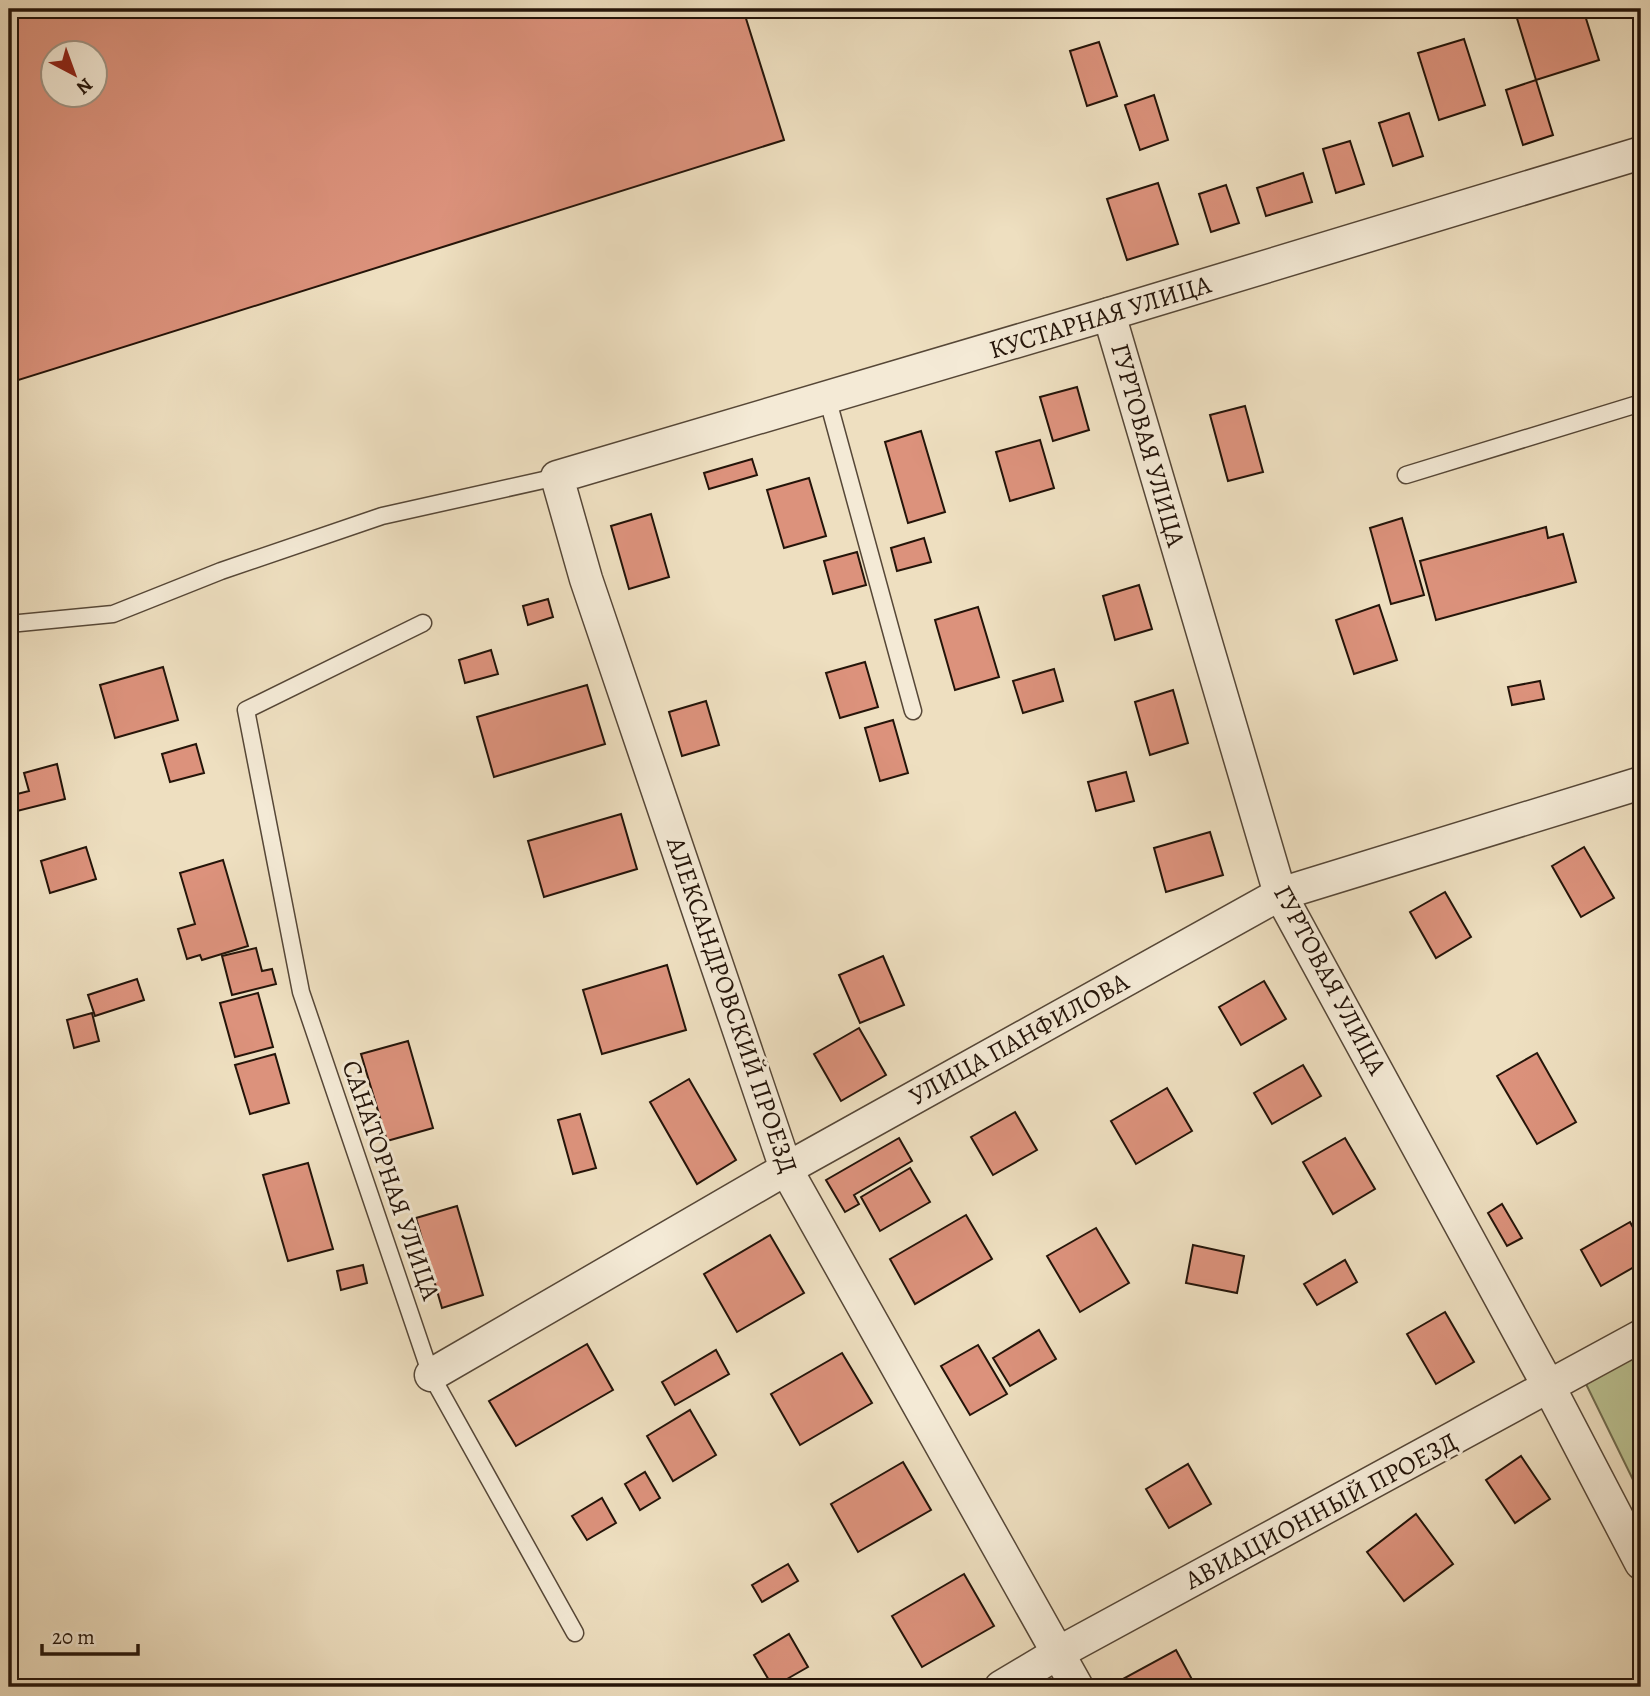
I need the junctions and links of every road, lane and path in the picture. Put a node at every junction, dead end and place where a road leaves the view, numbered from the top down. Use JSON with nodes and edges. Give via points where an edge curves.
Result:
{"nodes":[{"id":1,"x":1641,"y":153,"type":"edge"},
{"id":2,"x":1109,"y":314,"type":"junction"},
{"id":3,"x":827,"y":397,"type":"junction"},
{"id":4,"x":1641,"y":402,"type":"edge"},
{"id":5,"x":1406,"y":475,"type":"dead end"},
{"id":6,"x":557,"y":477,"type":"junction"},
{"id":7,"x":423,"y":623,"type":"dead end"},
{"id":8,"x":9,"y":624,"type":"edge"},
{"id":9,"x":913,"y":711,"type":"dead end"},
{"id":10,"x":1641,"y":783,"type":"edge"},
{"id":11,"x":1280,"y":894,"type":"junction"},
{"id":12,"x":786,"y":1169,"type":"junction"},
{"id":13,"x":1641,"y":1336,"type":"edge"},
{"id":14,"x":431,"y":1375,"type":"junction"},
{"id":15,"x":1549,"y":1387,"type":"junction"},
{"id":16,"x":1641,"y":1563,"type":"edge"},
{"id":17,"x":575,"y":1633,"type":"dead end"},
{"id":18,"x":1058,"y":1653,"type":"junction"},
{"id":19,"x":1001,"y":1687,"type":"edge"},
{"id":20,"x":1077,"y":1687,"type":"edge"}],
"edges":[{"from":1,"to":2,"type":"street","name":"КУСТАРНАЯ УЛИЦА"},
{"from":2,"to":3,"type":"street","name":"КУСТАРНАЯ УЛИЦА"},
{"from":2,"to":11,"type":"street","name":"ГУРТОВАЯ УЛИЦА"},
{"from":3,"to":6,"type":"street","name":"КУСТАРНАЯ УЛИЦА"},
{"from":3,"to":9,"type":"lane"},
{"from":4,"to":5,"type":"lane"},
{"from":6,"to":8,"type":"lane","via":[[382,516],[113,614]]},
{"from":6,"to":12,"type":"street","name":"АЛЕКСАНДРОВСКИЙ ПРОЕЗД","via":[[586,579]]},
{"from":7,"to":14,"type":"lane","name":"САНАТОРНАЯ УЛИЦА","via":[[246,710],[301,992]]},
{"from":10,"to":11,"type":"street","name":"УЛИЦА ПАНФИЛОВА"},
{"from":11,"to":12,"type":"street","name":"УЛИЦА ПАНФИЛОВА"},
{"from":11,"to":15,"type":"street","name":"ГУРТОВАЯ УЛИЦА"},
{"from":12,"to":14,"type":"street","name":"УЛИЦА ПАНФИЛОВА"},
{"from":12,"to":18,"type":"street","name":"АЛЕКСАНДРОВСКИЙ ПРОЕЗД"},
{"from":13,"to":15,"type":"street","name":"АВИАЦИОННЫЙ ПРОЕЗД"},
{"from":14,"to":17,"type":"lane","name":"САНАТОРНАЯ УЛИЦА"},
{"from":15,"to":16,"type":"street","name":"ГУРТОВАЯ УЛИЦА"},
{"from":15,"to":18,"type":"street","name":"АВИАЦИОННЫЙ ПРОЕЗД"},
{"from":18,"to":19,"type":"street","name":"АВИАЦИОННЫЙ ПРОЕЗД"},
{"from":18,"to":20,"type":"street","name":"АЛЕКСАНДРОВСКИЙ ПРОЕЗД"}]}
